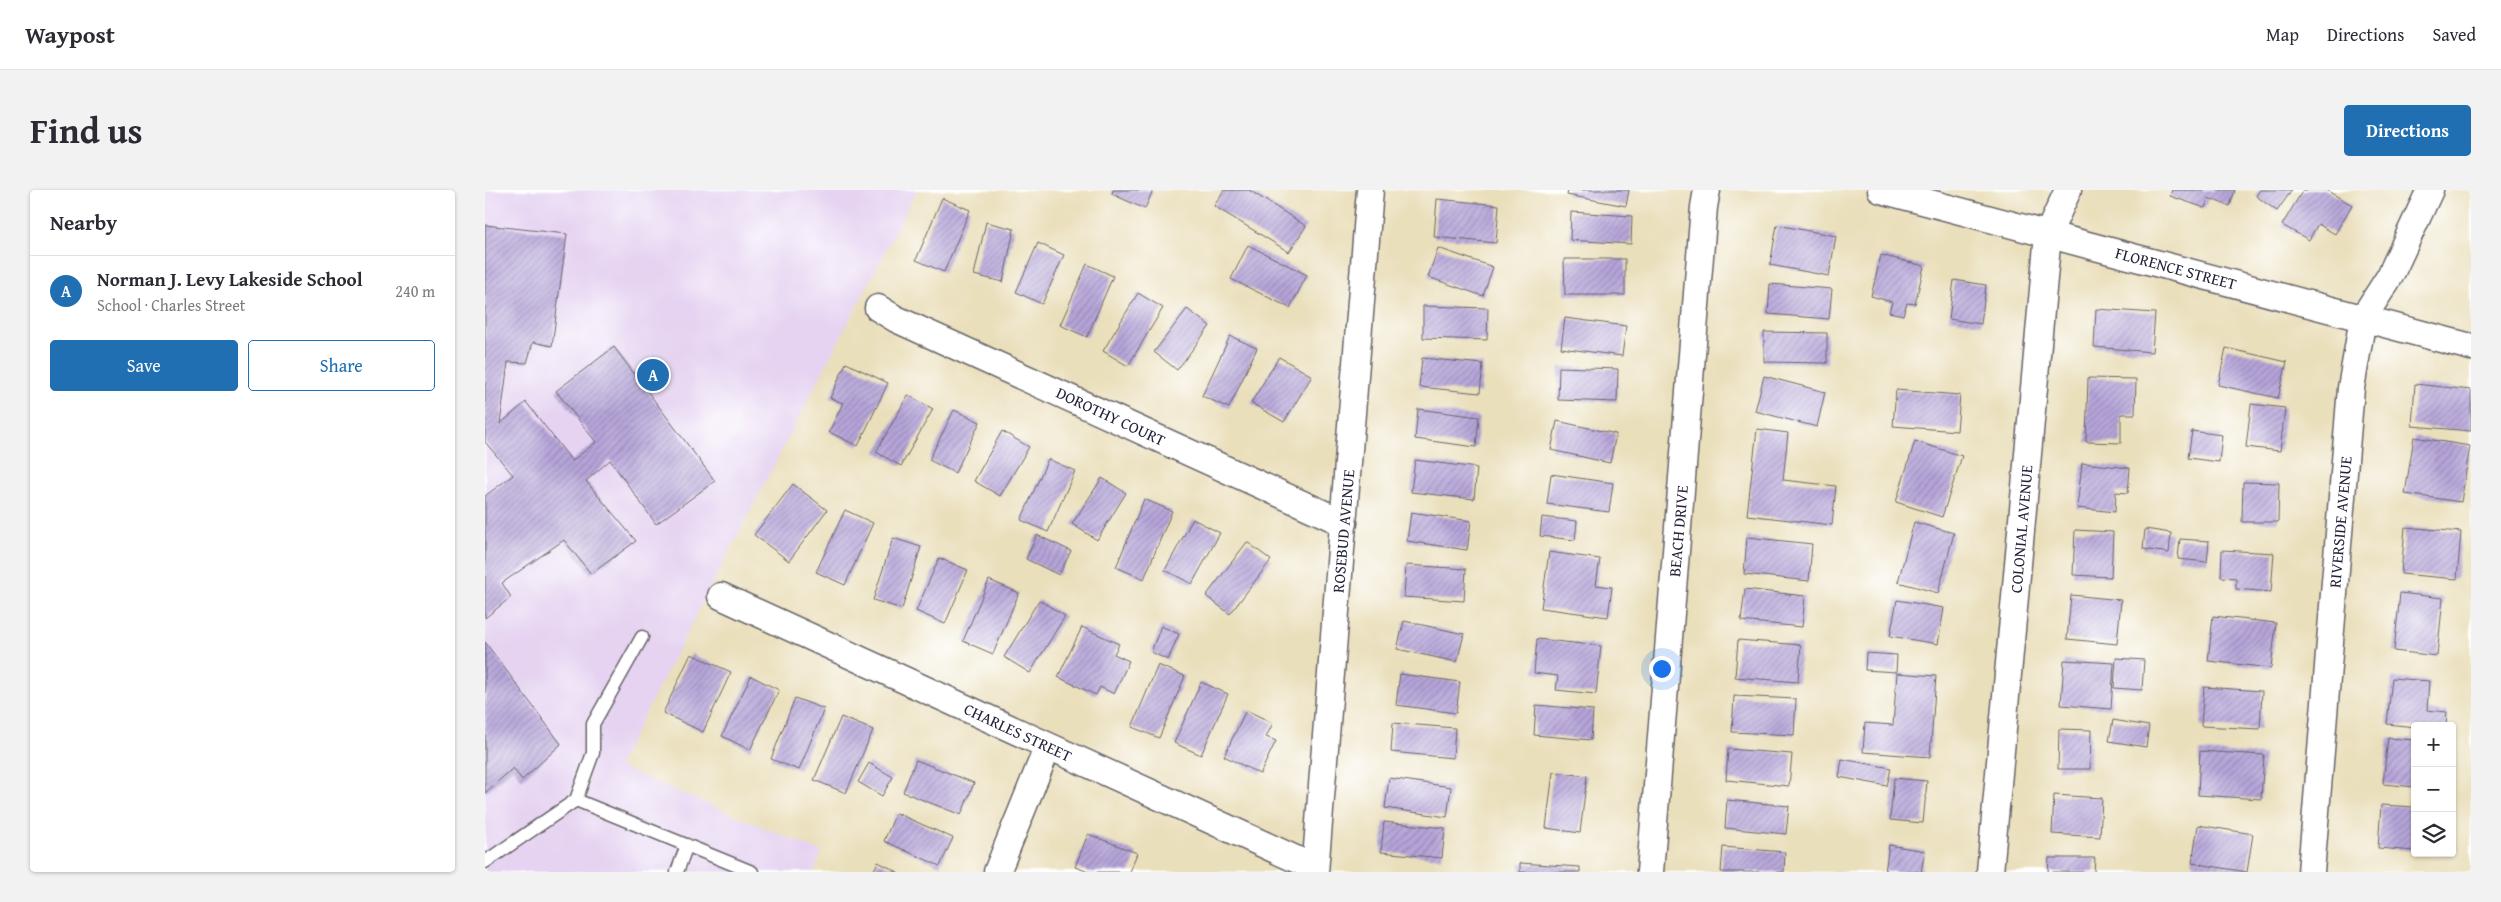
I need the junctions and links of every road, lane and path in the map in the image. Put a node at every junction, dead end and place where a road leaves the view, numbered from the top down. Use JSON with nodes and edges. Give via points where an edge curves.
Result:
{"nodes":[{"id":1,"x":1370,"y":190,"type":"edge"},
{"id":2,"x":1707,"y":190,"type":"edge"},
{"id":3,"x":1881,"y":190,"type":"edge"},
{"id":4,"x":2068,"y":190,"type":"edge"},
{"id":5,"x":2430,"y":190,"type":"edge"},
{"id":6,"x":2047,"y":234,"type":"junction"},
{"id":7,"x":878,"y":308,"type":"dead end"},
{"id":8,"x":2363,"y":318,"type":"junction"},
{"id":9,"x":2471,"y":347,"type":"edge"},
{"id":10,"x":1344,"y":523,"type":"junction"},
{"id":11,"x":721,"y":596,"type":"dead end"},
{"id":12,"x":642,"y":637,"type":"dead end"},
{"id":13,"x":1048,"y":746,"type":"junction"},
{"id":14,"x":576,"y":800,"type":"junction"},
{"id":15,"x":687,"y":845,"type":"junction"},
{"id":16,"x":485,"y":862,"type":"edge"},
{"id":17,"x":1315,"y":870,"type":"edge"},
{"id":18,"x":677,"y":872,"type":"edge"},
{"id":19,"x":753,"y":872,"type":"edge"},
{"id":20,"x":997,"y":872,"type":"edge"},
{"id":21,"x":1650,"y":872,"type":"edge"},
{"id":22,"x":1990,"y":872,"type":"edge"},
{"id":23,"x":2311,"y":872,"type":"edge"}],
"edges":[{"from":1,"to":10,"type":"street","name":"ROSEBUD AVENUE"},
{"from":2,"to":21,"type":"street","name":"BEACH DRIVE"},
{"from":3,"to":6,"type":"street","name":"FLORENCE STREET"},
{"from":4,"to":6,"type":"street","name":"COLONIAL AVENUE"},
{"from":5,"to":8,"type":"street","name":"RIVERSIDE AVENUE","via":[[2390,276]]},
{"from":6,"to":8,"type":"street","name":"FLORENCE STREET"},
{"from":6,"to":22,"type":"street","name":"COLONIAL AVENUE"},
{"from":7,"to":10,"type":"street","name":"DOROTHY COURT"},
{"from":8,"to":9,"type":"street","name":"FLORENCE STREET"},
{"from":8,"to":23,"type":"street","name":"RIVERSIDE AVENUE","via":[[2351,388]]},
{"from":10,"to":17,"type":"street","name":"ROSEBUD AVENUE"},
{"from":11,"to":13,"type":"street","name":"CHARLES STREET"},
{"from":12,"to":14,"type":"lane","via":[[593,724],[593,753]]},
{"from":13,"to":17,"type":"street","name":"CHARLES STREET"},
{"from":13,"to":20,"type":"street"},
{"from":14,"to":15,"type":"lane"},
{"from":14,"to":16,"type":"lane"},
{"from":15,"to":18,"type":"lane"},
{"from":15,"to":19,"type":"lane"}]}
